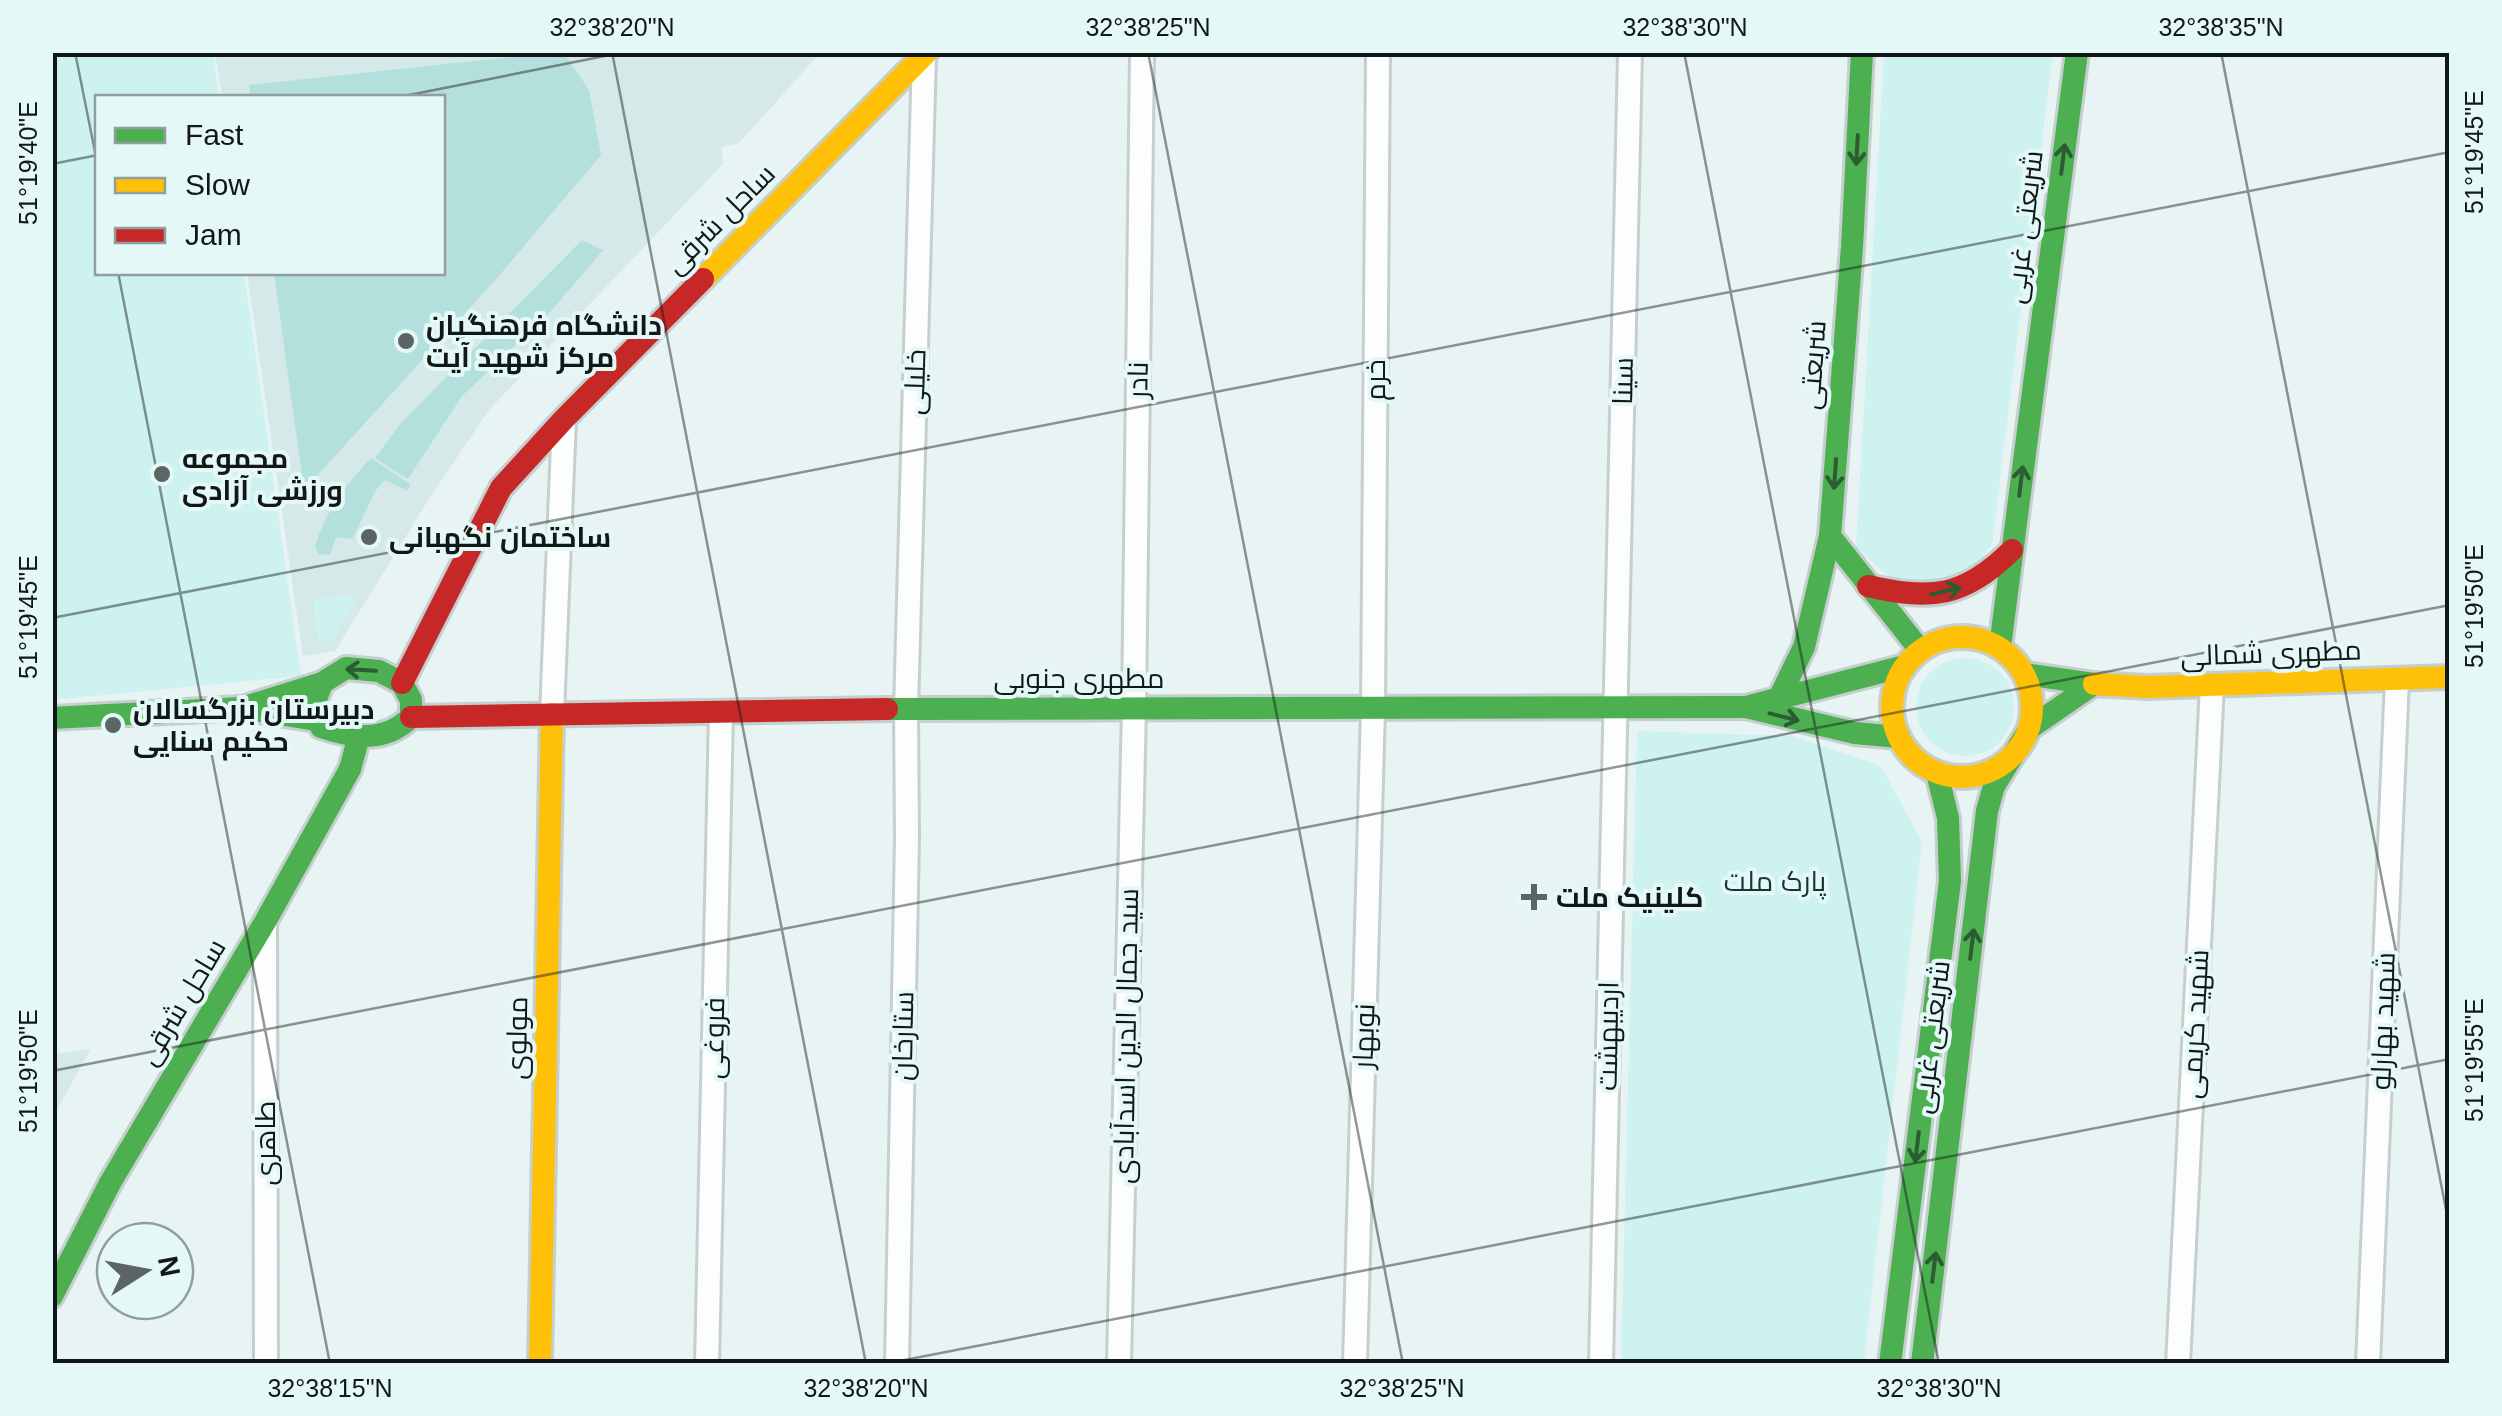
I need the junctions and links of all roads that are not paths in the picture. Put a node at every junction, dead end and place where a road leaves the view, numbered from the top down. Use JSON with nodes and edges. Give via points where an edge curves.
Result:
{"nodes":[{"id":1,"x":1142,"y":52,"type":"edge"},
{"id":2,"x":1378,"y":52,"type":"edge"},
{"id":3,"x":1630,"y":52,"type":"edge"},
{"id":4,"x":1862,"y":52,"type":"edge"},
{"id":5,"x":2076,"y":52,"type":"edge"},
{"id":6,"x":926,"y":54,"type":"edge"},
{"id":7,"x":564,"y":419,"type":"junction"},
{"id":8,"x":1830,"y":536,"type":"junction"},
{"id":9,"x":2012,"y":550,"type":"junction"},
{"id":10,"x":1868,"y":586,"type":"junction"},
{"id":11,"x":2000,"y":648,"type":"junction"},
{"id":12,"x":1913,"y":658,"type":"junction"},
{"id":13,"x":2025,"y":674,"type":"junction"},
{"id":14,"x":2450,"y":677,"type":"edge"},
{"id":15,"x":2398,"y":679,"type":"junction"},
{"id":16,"x":322,"y":683,"type":"junction"},
{"id":17,"x":402,"y":683,"type":"junction"},
{"id":18,"x":2094,"y":684,"type":"junction"},
{"id":19,"x":2212,"y":685,"type":"junction"},
{"id":20,"x":2148,"y":687,"type":"junction"},
{"id":21,"x":1780,"y":696,"type":"junction"},
{"id":22,"x":1746,"y":707,"type":"junction"},
{"id":23,"x":242,"y":708,"type":"junction"},
{"id":24,"x":1134,"y":708,"type":"junction"},
{"id":25,"x":1373,"y":708,"type":"junction"},
{"id":26,"x":906,"y":709,"type":"junction"},
{"id":27,"x":1616,"y":709,"type":"junction"},
{"id":28,"x":722,"y":712,"type":"junction"},
{"id":29,"x":552,"y":714,"type":"junction"},
{"id":30,"x":411,"y":716,"type":"junction"},
{"id":31,"x":52,"y":718,"type":"edge"},
{"id":32,"x":316,"y":720,"type":"junction"},
{"id":33,"x":2030,"y":728,"type":"junction"},
{"id":34,"x":359,"y":736,"type":"junction"},
{"id":35,"x":1899,"y":738,"type":"junction"},
{"id":36,"x":2012,"y":757,"type":"junction"},
{"id":37,"x":1937,"y":773,"type":"junction"},
{"id":38,"x":1988,"y":811,"type":"junction"},
{"id":39,"x":265,"y":922,"type":"junction"},
{"id":40,"x":52,"y":1296,"type":"edge"},
{"id":41,"x":266,"y":1364,"type":"edge"},
{"id":42,"x":540,"y":1364,"type":"edge"},
{"id":43,"x":707,"y":1364,"type":"edge"},
{"id":44,"x":897,"y":1364,"type":"edge"},
{"id":45,"x":1119,"y":1364,"type":"edge"},
{"id":46,"x":1355,"y":1364,"type":"edge"},
{"id":47,"x":1601,"y":1364,"type":"edge"},
{"id":48,"x":1890,"y":1364,"type":"edge"},
{"id":49,"x":1922,"y":1364,"type":"edge"},
{"id":50,"x":2178,"y":1364,"type":"edge"},
{"id":51,"x":2368,"y":1364,"type":"edge"}],
"edges":[{"from":1,"to":24,"type":"street","name":"نادر"},
{"from":2,"to":25,"type":"street","name":"خرم"},
{"from":3,"to":27,"type":"street","name":"سینا"},
{"from":4,"to":8,"type":"street","name":"شریعتی","one_way":true},
{"from":9,"to":5,"type":"street","name":"شریعتی غربی","one_way":true},
{"from":6,"to":7,"type":"street","name":"ساحل شرقی"},
{"from":6,"to":26,"type":"street","name":"خلیلی"},
{"from":7,"to":17,"type":"street","name":"ساحل شرقی","via":[[501,488]]},
{"from":7,"to":29,"type":"street"},
{"from":8,"to":10,"type":"street"},
{"from":8,"to":21,"type":"street","name":"شریعتی","via":[[1804,647]]},
{"from":10,"to":9,"type":"street","one_way":true,"via":[[1909,597],[1942,594],[1992,572]]},
{"from":9,"to":11,"type":"street","name":"شریعتی غربی"},
{"from":10,"to":12,"type":"street"},
{"from":11,"to":12,"type":"street","via":[[1960,636],[1939,640]]},
{"from":11,"to":13,"type":"street"},
{"from":12,"to":21,"type":"street"},
{"from":12,"to":35,"type":"street","via":[[1892,703]]},
{"from":13,"to":18,"type":"street","name":"مطهری شمالی"},
{"from":13,"to":33,"type":"street"},
{"from":14,"to":15,"type":"street","name":"مطهری شمالی"},
{"from":15,"to":19,"type":"street","name":"مطهری شمالی"},
{"from":15,"to":51,"type":"street","name":"شهید بهارلو"},
{"from":17,"to":16,"type":"street","one_way":true,"via":[[379,671],[346,668]]},
{"from":16,"to":23,"type":"street"},
{"from":16,"to":32,"type":"street"},
{"from":17,"to":30,"type":"street"},
{"from":18,"to":20,"type":"street","name":"مطهری شمالی"},
{"from":18,"to":33,"type":"street"},
{"from":19,"to":20,"type":"street","name":"مطهری شمالی"},
{"from":19,"to":50,"type":"street","name":"شهید کریمی"},
{"from":20,"to":38,"type":"street","via":[[2074,722]]},
{"from":21,"to":22,"type":"street"},
{"from":22,"to":27,"type":"street","name":"مطهری جنوبی"},
{"from":22,"to":35,"type":"street","one_way":true},
{"from":23,"to":31,"type":"street"},
{"from":23,"to":32,"type":"street"},
{"from":24,"to":25,"type":"street","name":"مطهری جنوبی"},
{"from":24,"to":26,"type":"street","name":"مطهری جنوبی"},
{"from":24,"to":45,"type":"street","name":"سید جمال الدین اسدآبادی"},
{"from":25,"to":27,"type":"street","name":"مطهری جنوبی"},
{"from":25,"to":46,"type":"street","name":"نوبهار"},
{"from":26,"to":28,"type":"street","name":"مطهری جنوبی"},
{"from":26,"to":44,"type":"street","name":"ستارخان"},
{"from":27,"to":47,"type":"street","name":"اردیبهشت"},
{"from":28,"to":29,"type":"street","name":"مطهری جنوبی"},
{"from":28,"to":43,"type":"street","name":"فروغی"},
{"from":29,"to":30,"type":"street","name":"مطهری جنوبی"},
{"from":29,"to":42,"type":"street","name":"مولوی"},
{"from":30,"to":34,"type":"street","via":[[391,734]]},
{"from":32,"to":34,"type":"street"},
{"from":33,"to":36,"type":"street","name":"شریعتی غربی"},
{"from":34,"to":39,"type":"street","name":"ساحل شرقی","via":[[350,769]]},
{"from":35,"to":37,"type":"street"},
{"from":36,"to":37,"type":"street","via":[[1977,776]]},
{"from":36,"to":38,"type":"street","name":"شریعتی غربی"},
{"from":37,"to":48,"type":"street","name":"شریعتی غربی","one_way":true,"via":[[1948,818],[1950,881]]},
{"from":49,"to":38,"type":"street","name":"شریعتی غربی","one_way":true},
{"from":39,"to":40,"type":"street","name":"ساحل شرقی","via":[[110,1183]]},
{"from":39,"to":41,"type":"street","name":"طاهری"}]}
